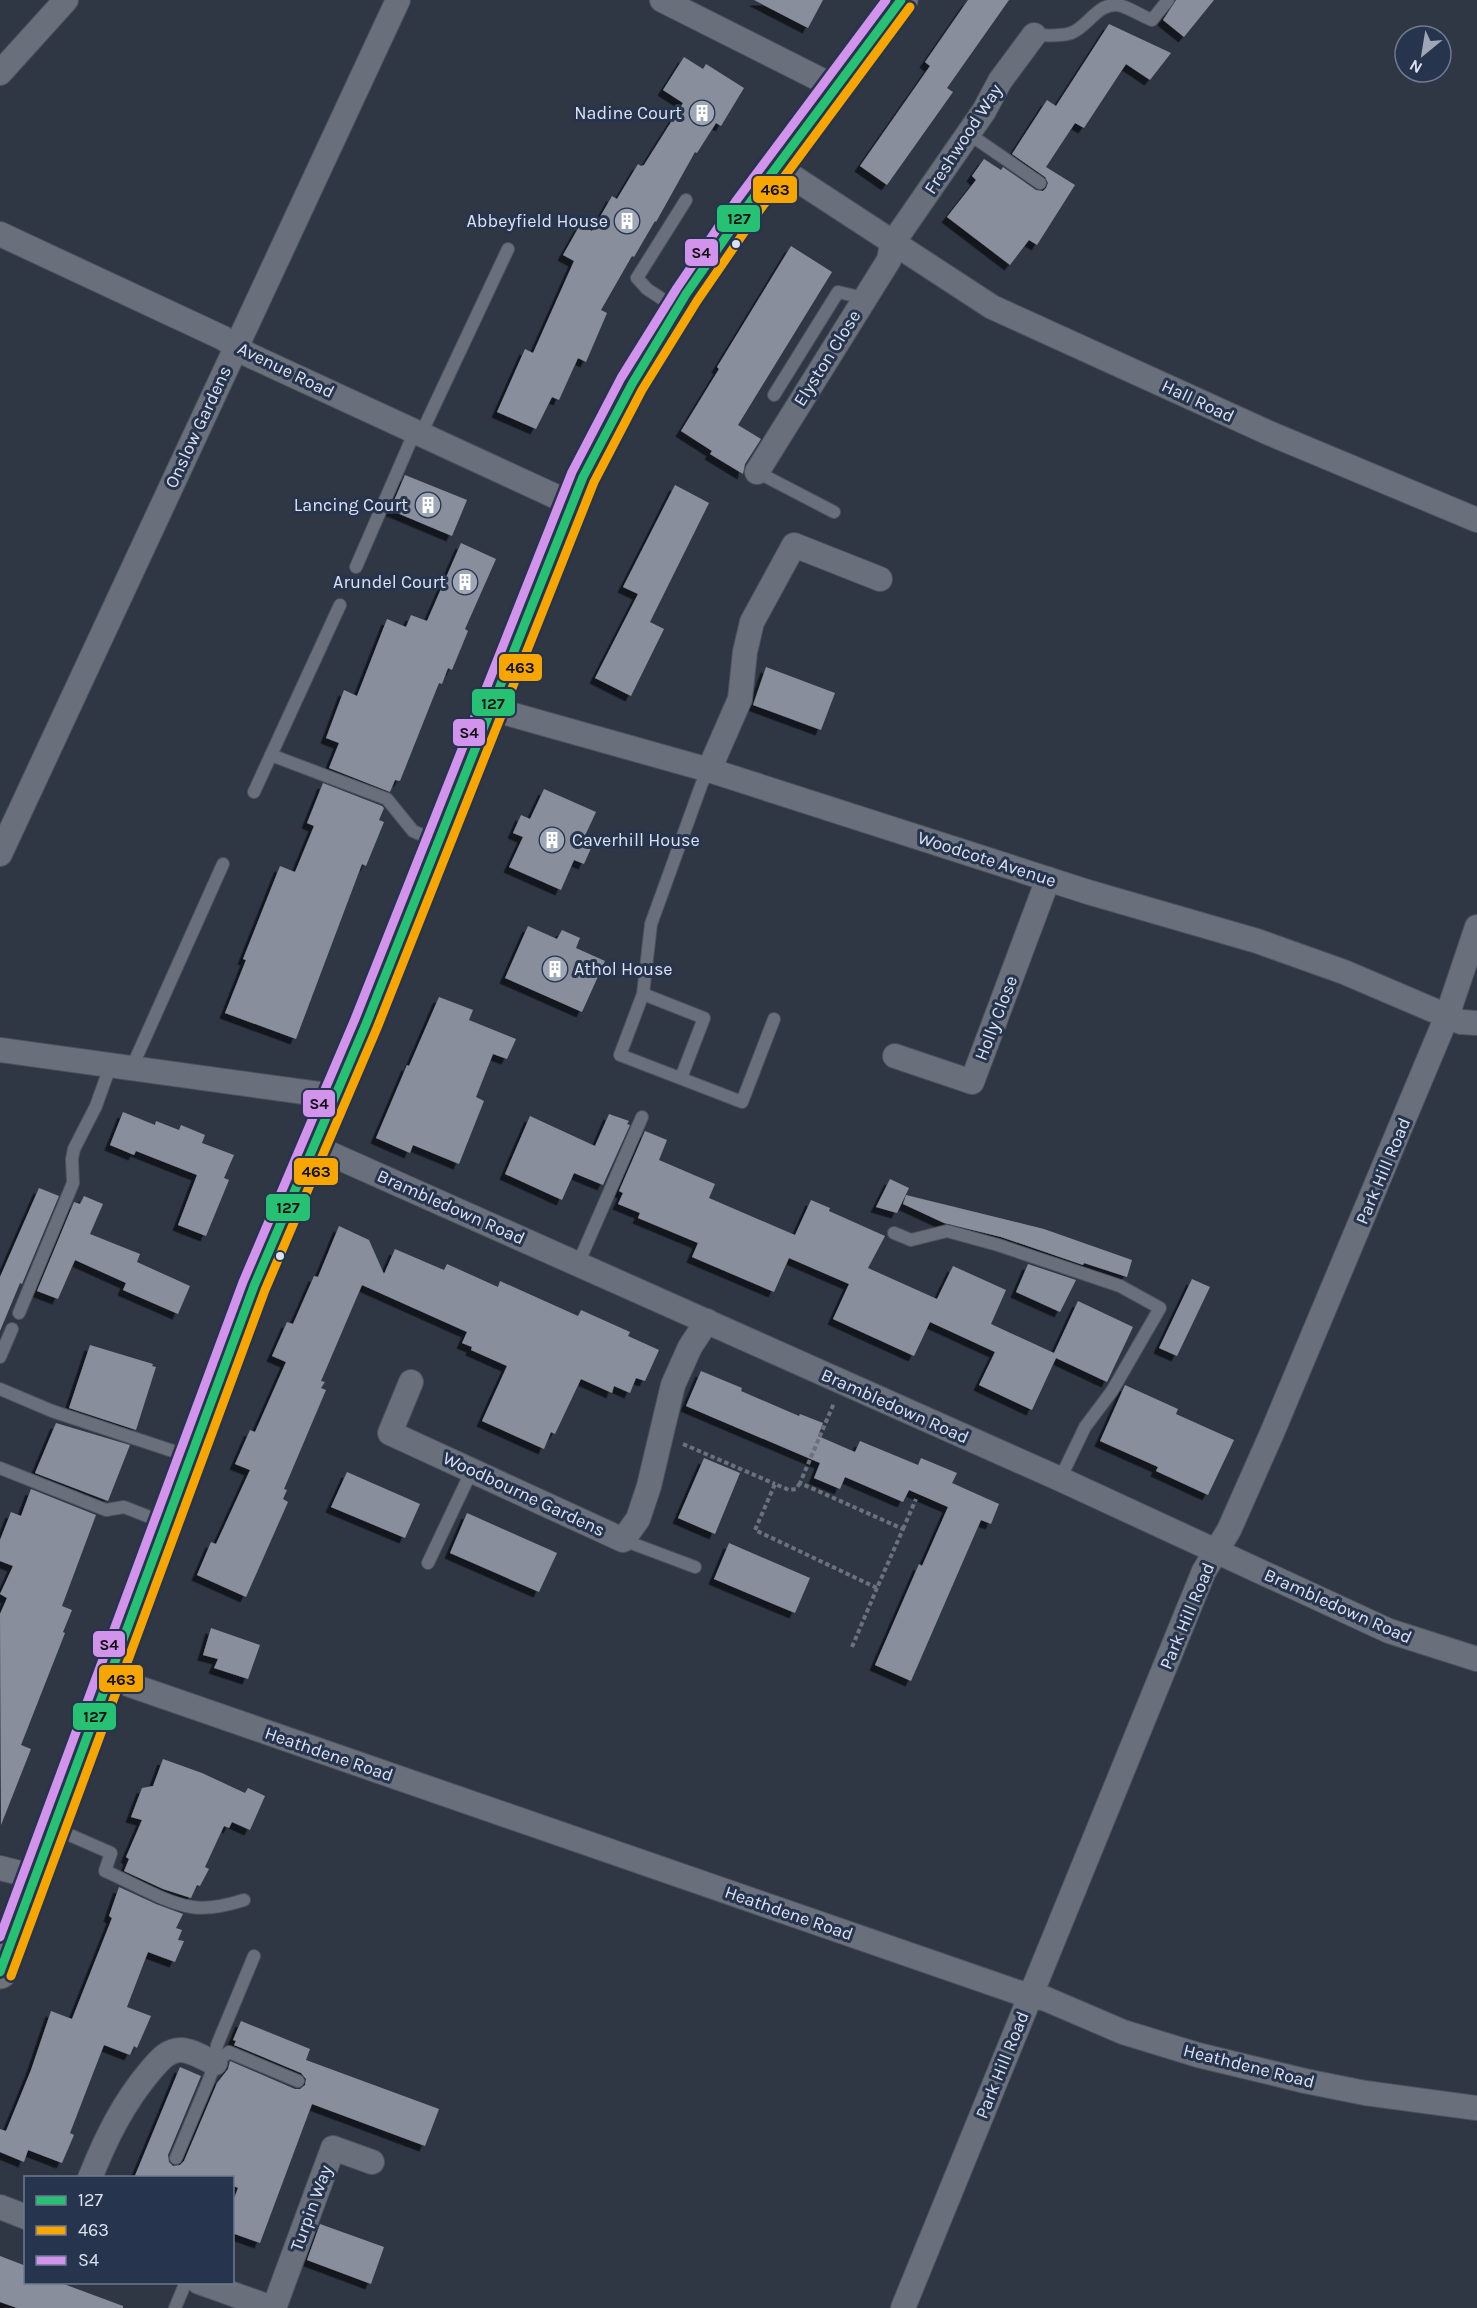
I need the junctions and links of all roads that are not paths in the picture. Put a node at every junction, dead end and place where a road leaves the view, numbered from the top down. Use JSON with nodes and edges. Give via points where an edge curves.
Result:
{"nodes":[{"id":1,"x":66,"y":0,"type":"edge"},
{"id":2,"x":398,"y":0,"type":"edge"},
{"id":3,"x":662,"y":0,"type":"edge"},
{"id":4,"x":901,"y":0,"type":"edge"},
{"id":5,"x":1168,"y":0,"type":"edge"},
{"id":6,"x":1034,"y":34,"type":"joint"},
{"id":7,"x":0,"y":73,"type":"edge"},
{"id":8,"x":836,"y":87,"type":"junction"},
{"id":9,"x":969,"y":134,"type":"junction"},
{"id":10,"x":776,"y":166,"type":"junction"},
{"id":11,"x":1040,"y":183,"type":"dead end"},
{"id":12,"x":686,"y":200,"type":"dead end"},
{"id":13,"x":0,"y":234,"type":"edge"},
{"id":14,"x":892,"y":244,"type":"junction"},
{"id":15,"x":508,"y":249,"type":"dead end"},
{"id":16,"x":864,"y":298,"type":"junction"},
{"id":17,"x":677,"y":309,"type":"junction"},
{"id":18,"x":236,"y":346,"type":"junction"},
{"id":19,"x":774,"y":395,"type":"dead end"},
{"id":20,"x":418,"y":432,"type":"junction"},
{"id":21,"x":757,"y":472,"type":"joint"},
{"id":22,"x":572,"y":504,"type":"junction"},
{"id":23,"x":834,"y":512,"type":"dead end"},
{"id":24,"x":1477,"y":520,"type":"edge"},
{"id":25,"x":357,"y":567,"type":"dead end"},
{"id":26,"x":880,"y":579,"type":"dead end"},
{"id":27,"x":340,"y":605,"type":"dead end"},
{"id":28,"x":492,"y":709,"type":"junction"},
{"id":29,"x":272,"y":755,"type":"junction"},
{"id":30,"x":709,"y":770,"type":"junction"},
{"id":31,"x":254,"y":792,"type":"dead end"},
{"id":32,"x":439,"y":842,"type":"junction"},
{"id":33,"x":0,"y":854,"type":"edge"},
{"id":34,"x":223,"y":864,"type":"dead end"},
{"id":35,"x":1048,"y":879,"type":"junction"},
{"id":36,"x":1477,"y":927,"type":"edge"},
{"id":37,"x":643,"y":994,"type":"junction"},
{"id":38,"x":1447,"y":1016,"type":"junction"},
{"id":39,"x":774,"y":1019,"type":"dead end"},
{"id":40,"x":1477,"y":1023,"type":"edge"},
{"id":41,"x":0,"y":1050,"type":"edge"},
{"id":42,"x":895,"y":1056,"type":"dead end"},
{"id":43,"x":121,"y":1066,"type":"junction"},
{"id":44,"x":681,"y":1078,"type":"junction"},
{"id":45,"x":334,"y":1098,"type":"junction"},
{"id":46,"x":642,"y":1117,"type":"dead end"},
{"id":47,"x":315,"y":1146,"type":"junction"},
{"id":48,"x":894,"y":1233,"type":"dead end"},
{"id":49,"x":578,"y":1264,"type":"junction"},
{"id":50,"x":19,"y":1313,"type":"dead end"},
{"id":51,"x":707,"y":1321,"type":"junction"},
{"id":52,"x":12,"y":1329,"type":"dead end"},
{"id":53,"x":0,"y":1358,"type":"edge"},
{"id":54,"x":411,"y":1382,"type":"dead end"},
{"id":55,"x":0,"y":1389,"type":"edge"},
{"id":56,"x":189,"y":1456,"type":"junction"},
{"id":57,"x":0,"y":1468,"type":"edge"},
{"id":58,"x":472,"y":1470,"type":"junction"},
{"id":59,"x":1060,"y":1479,"type":"junction"},
{"id":60,"x":166,"y":1524,"type":"junction"},
{"id":61,"x":623,"y":1540,"type":"junction"},
{"id":62,"x":1216,"y":1551,"type":"junction"},
{"id":63,"x":428,"y":1563,"type":"dead end"},
{"id":64,"x":695,"y":1567,"type":"dead end"},
{"id":65,"x":1477,"y":1659,"type":"edge"},
{"id":66,"x":110,"y":1678,"type":"junction"},
{"id":67,"x":54,"y":1828,"type":"junction"},
{"id":68,"x":0,"y":1868,"type":"edge"},
{"id":69,"x":36,"y":1877,"type":"junction"},
{"id":70,"x":244,"y":1900,"type":"dead end"},
{"id":71,"x":255,"y":1956,"type":"dead end"},
{"id":72,"x":0,"y":1972,"type":"edge"},
{"id":73,"x":1030,"y":1996,"type":"junction"},
{"id":74,"x":215,"y":2063,"type":"junction"},
{"id":75,"x":298,"y":2081,"type":"dead end"},
{"id":76,"x":1477,"y":2108,"type":"edge"},
{"id":77,"x":176,"y":2158,"type":"dead end"},
{"id":78,"x":372,"y":2162,"type":"dead end"},
{"id":79,"x":91,"y":2176,"type":"edge"},
{"id":80,"x":0,"y":2207,"type":"edge"},
{"id":81,"x":24,"y":2216,"type":"edge"},
{"id":82,"x":186,"y":2284,"type":"edge"},
{"id":83,"x":202,"y":2284,"type":"edge"},
{"id":84,"x":176,"y":2308,"type":"edge"},
{"id":85,"x":273,"y":2308,"type":"edge"},
{"id":86,"x":903,"y":2308,"type":"edge"}],
"edges":[{"from":1,"to":7,"type":"street"},
{"from":2,"to":18,"type":"street","name":"Onslow Gardens"},
{"from":3,"to":8,"type":"street"},
{"from":4,"to":8,"type":"main road"},
{"from":5,"to":6,"type":"lane","via":[[1152,20],[1110,5],[1072,33]]},
{"from":6,"to":9,"type":"street","name":"Freshwood Way"},
{"from":8,"to":10,"type":"main road"},
{"from":9,"to":11,"type":"lane"},
{"from":9,"to":14,"type":"street","name":"Freshwood Way"},
{"from":10,"to":14,"type":"street","name":"Hall Road"},
{"from":10,"to":17,"type":"main road"},
{"from":12,"to":17,"type":"lane","via":[[638,278],[647,289]]},
{"from":13,"to":18,"type":"street","name":"Avenue Road"},
{"from":14,"to":16,"type":"street","name":"Elyston Close","via":[[890,260]]},
{"from":14,"to":24,"type":"street","name":"Hall Road","via":[[992,307],[1269,433]]},
{"from":15,"to":20,"type":"lane"},
{"from":16,"to":19,"type":"lane","via":[[838,292]]},
{"from":16,"to":21,"type":"street","name":"Elyston Close"},
{"from":17,"to":22,"type":"main road","via":[[609,424]]},
{"from":18,"to":20,"type":"street","name":"Avenue Road","via":[[249,356]]},
{"from":18,"to":33,"type":"street","name":"Onslow Gardens"},
{"from":20,"to":22,"type":"street","name":"Avenue Road"},
{"from":20,"to":25,"type":"lane"},
{"from":21,"to":23,"type":"lane"},
{"from":22,"to":28,"type":"main road"},
{"from":26,"to":30,"type":"street","via":[[794,545],[752,622],[740,699]]},
{"from":27,"to":29,"type":"lane"},
{"from":28,"to":30,"type":"street","name":"Woodcote Avenue"},
{"from":28,"to":32,"type":"main road"},
{"from":29,"to":31,"type":"lane"},
{"from":29,"to":32,"type":"lane","via":[[387,799],[413,831]]},
{"from":30,"to":35,"type":"street","name":"Woodcote Avenue"},
{"from":30,"to":37,"type":"lane","via":[[651,924]]},
{"from":32,"to":45,"type":"main road"},
{"from":34,"to":43,"type":"lane"},
{"from":35,"to":38,"type":"street","name":"Woodcote Avenue","via":[[1257,941],[1344,972]]},
{"from":35,"to":42,"type":"street","name":"Holly Close","via":[[972,1082]]},
{"from":36,"to":38,"type":"street","name":"Park Hill Road"},
{"from":37,"to":44,"type":"lane","via":[[704,1018]]},
{"from":37,"to":44,"type":"lane","via":[[620,1055]]},
{"from":38,"to":40,"type":"street","name":"Woodcote Avenue"},
{"from":38,"to":62,"type":"street","name":"Park Hill Road","via":[[1272,1433]]},
{"from":39,"to":44,"type":"lane","via":[[742,1102]]},
{"from":41,"to":43,"type":"street"},
{"from":43,"to":45,"type":"street"},
{"from":43,"to":50,"type":"lane","via":[[74,1149],[73,1183]]},
{"from":45,"to":47,"type":"main road"},
{"from":46,"to":49,"type":"lane"},
{"from":47,"to":49,"type":"street","name":"Brambledown Road"},
{"from":47,"to":56,"type":"main road","via":[[254,1286]]},
{"from":48,"to":59,"type":"lane","via":[[911,1240],[947,1231],[998,1245],[1120,1286],[1160,1308],[1112,1391],[1085,1428]]},
{"from":49,"to":51,"type":"street","name":"Brambledown Road"},
{"from":51,"to":59,"type":"street","name":"Brambledown Road"},
{"from":51,"to":61,"type":"street","name":"Woodbourne Gardens","via":[[673,1385],[649,1486],[638,1518]]},
{"from":52,"to":53,"type":"lane"},
{"from":54,"to":58,"type":"street","name":"Woodbourne Gardens","via":[[390,1433]]},
{"from":55,"to":56,"type":"lane","via":[[52,1411]]},
{"from":56,"to":60,"type":"main road"},
{"from":57,"to":60,"type":"lane","via":[[106,1510],[124,1508]]},
{"from":58,"to":61,"type":"street","name":"Woodbourne Gardens"},
{"from":58,"to":63,"type":"lane"},
{"from":59,"to":62,"type":"street","name":"Brambledown Road"},
{"from":60,"to":66,"type":"main road"},
{"from":61,"to":64,"type":"lane"},
{"from":62,"to":65,"type":"street","name":"Brambledown Road","via":[[1389,1631]]},
{"from":62,"to":73,"type":"street","name":"Park Hill Road","via":[[1204,1570]]},
{"from":66,"to":67,"type":"main road"},
{"from":66,"to":73,"type":"street","name":"Heathdene Road"},
{"from":67,"to":69,"type":"main road"},
{"from":67,"to":70,"type":"lane","via":[[111,1853],[105,1871],[173,1902],[205,1907]]},
{"from":68,"to":69,"type":"street"},
{"from":69,"to":72,"type":"main road"},
{"from":71,"to":74,"type":"lane","via":[[217,2045]]},
{"from":73,"to":76,"type":"street","name":"Heathdene Road","via":[[1123,2032],[1218,2060],[1305,2081]]},
{"from":73,"to":86,"type":"street","name":"Park Hill Road"},
{"from":74,"to":75,"type":"lane","via":[[229,2052]]},
{"from":74,"to":77,"type":"lane"},
{"from":74,"to":79,"type":"street","via":[[183,2050],[162,2058],[120,2112]]},
{"from":78,"to":85,"type":"street","name":"Turpin Way","via":[[333,2148]]},
{"from":80,"to":81,"type":"street"},
{"from":82,"to":84,"type":"lane"},
{"from":83,"to":85,"type":"street"}]}
